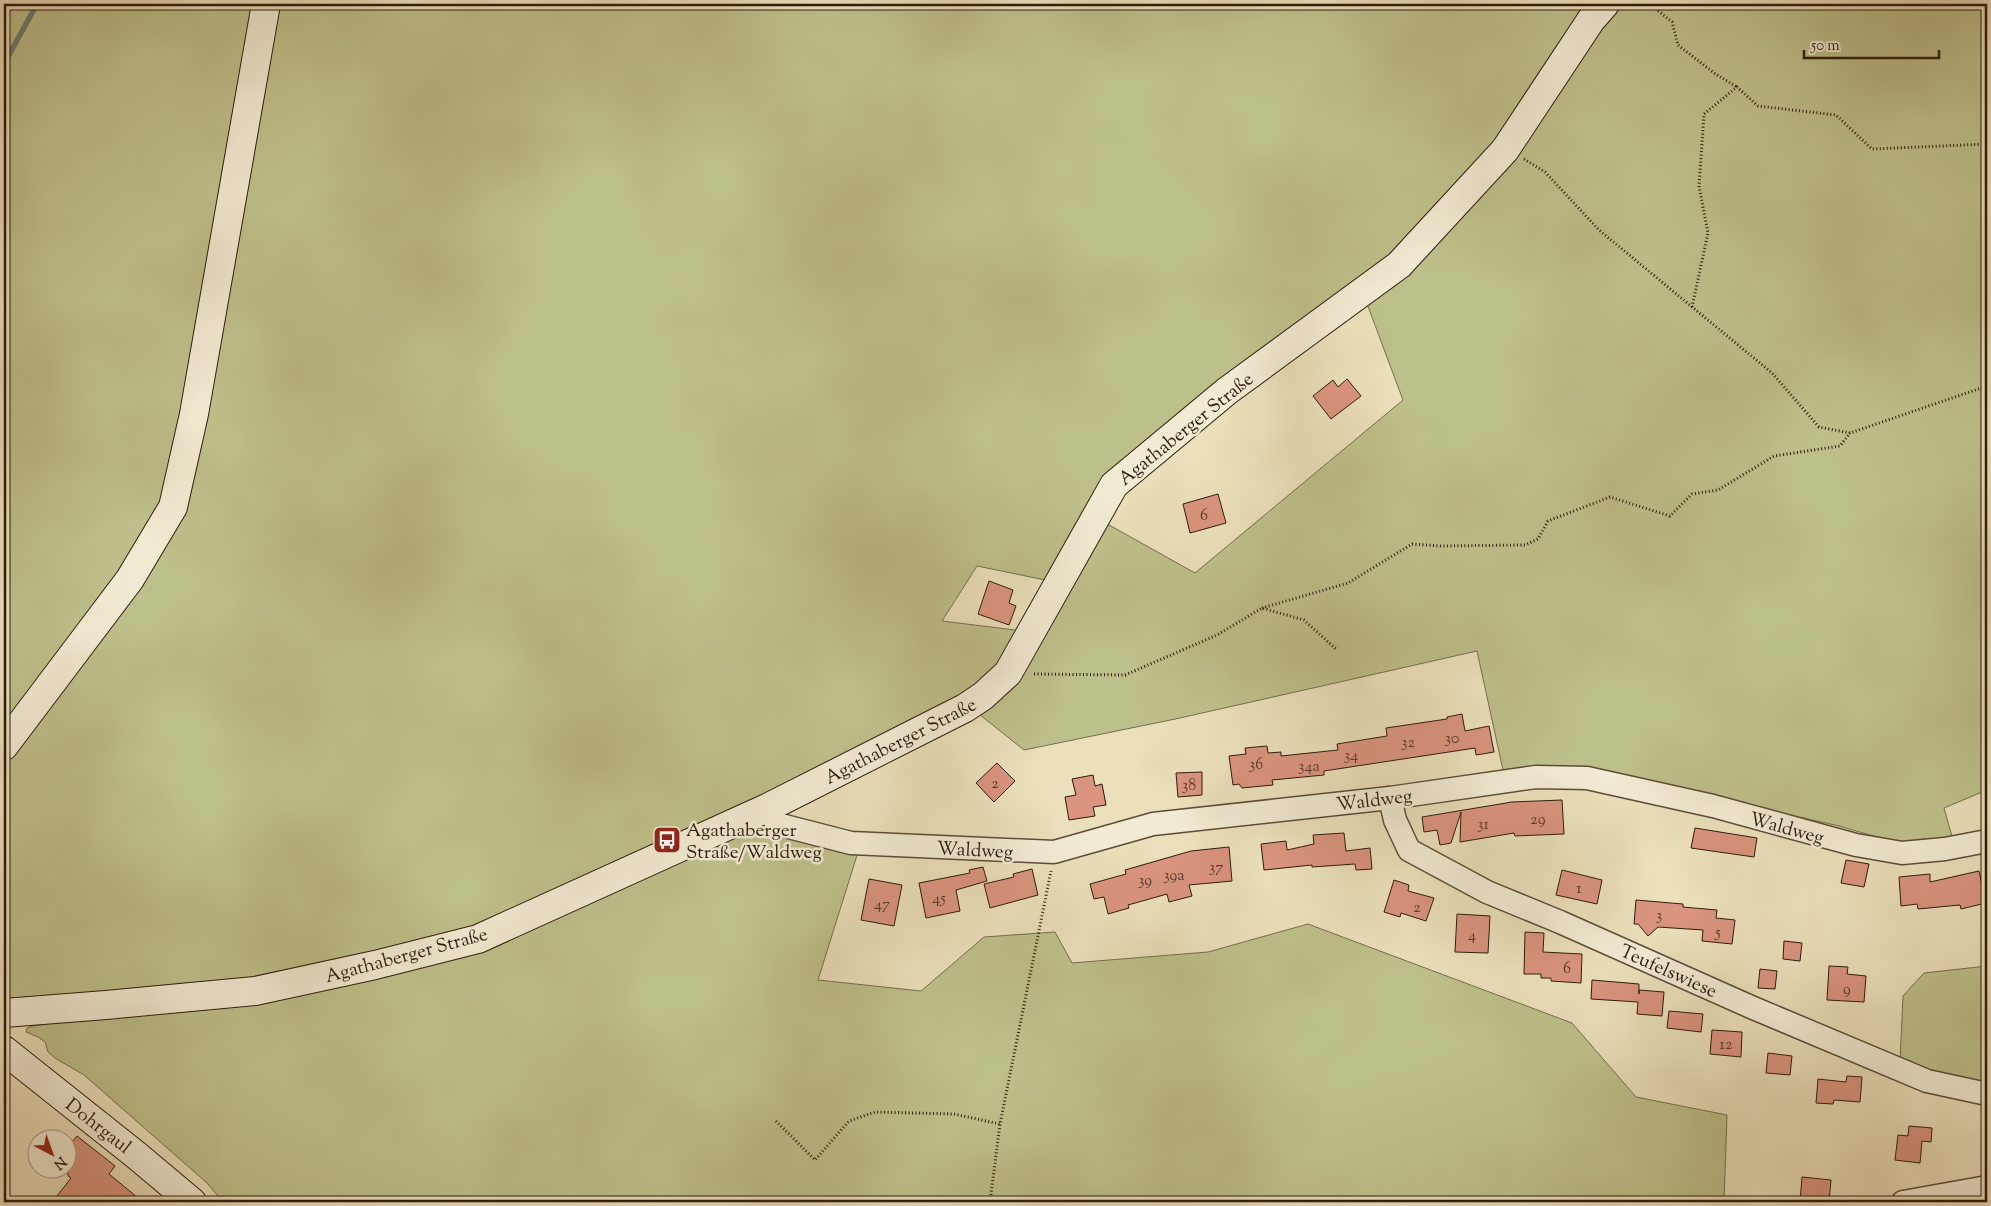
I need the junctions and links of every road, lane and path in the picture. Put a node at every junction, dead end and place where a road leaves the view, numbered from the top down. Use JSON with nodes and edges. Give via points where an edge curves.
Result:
{"nodes":[{"id":1,"x":266,"y":4,"type":"edge"},
{"id":2,"x":1605,"y":4,"type":"edge"},
{"id":3,"x":1650,"y":4,"type":"edge"},
{"id":4,"x":1737,"y":87,"type":"junction"},
{"id":5,"x":1987,"y":144,"type":"edge"},
{"id":6,"x":1505,"y":150,"type":"junction"},
{"id":7,"x":1692,"y":307,"type":"junction"},
{"id":8,"x":1987,"y":386,"type":"edge"},
{"id":9,"x":1850,"y":433,"type":"junction"},
{"id":10,"x":1262,"y":608,"type":"junction"},
{"id":11,"x":1337,"y":650,"type":"dead end"},
{"id":12,"x":1008,"y":673,"type":"junction"},
{"id":13,"x":4,"y":746,"type":"edge"},
{"id":14,"x":1390,"y":798,"type":"junction"},
{"id":15,"x":767,"y":808,"type":"junction"},
{"id":16,"x":1987,"y":841,"type":"edge"},
{"id":17,"x":1054,"y":852,"type":"junction"},
{"id":18,"x":4,"y":1013,"type":"edge"},
{"id":19,"x":4,"y":1050,"type":"edge"},
{"id":20,"x":1987,"y":1094,"type":"edge"},
{"id":21,"x":776,"y":1121,"type":"dead end"},
{"id":22,"x":1000,"y":1124,"type":"junction"},
{"id":23,"x":1987,"y":1187,"type":"edge"},
{"id":24,"x":192,"y":1202,"type":"edge"},
{"id":25,"x":990,"y":1202,"type":"edge"},
{"id":26,"x":1903,"y":1202,"type":"edge"}],
"edges":[{"from":1,"to":13,"type":"street","via":[[194,414],[173,507],[130,579]]},
{"from":2,"to":6,"type":"street","name":"Agathaberger Straße","via":[[1591,20]]},
{"from":3,"to":4,"type":"path","via":[[1672,22],[1678,45]]},
{"from":4,"to":5,"type":"path","via":[[1758,106],[1836,115],[1872,149]]},
{"from":4,"to":7,"type":"path","via":[[1704,114],[1699,186],[1708,233]]},
{"from":6,"to":7,"type":"path","via":[[1514,152],[1544,172],[1600,230]]},
{"from":6,"to":12,"type":"street","name":"Agathaberger Straße","via":[[1399,265],[1227,391],[1114,484]]},
{"from":7,"to":9,"type":"path","via":[[1772,373],[1819,427]]},
{"from":8,"to":9,"type":"path"},
{"from":9,"to":10,"type":"path","via":[[1840,446],[1774,456],[1718,490],[1692,494],[1670,516],[1610,497],[1548,521],[1538,540],[1525,545],[1412,544],[1348,583]]},
{"from":10,"to":11,"type":"path","via":[[1304,620]]},
{"from":10,"to":12,"type":"path","via":[[1217,635],[1125,675]]},
{"from":12,"to":15,"type":"street","name":"Agathaberger Straße","via":[[965,708]]},
{"from":14,"to":16,"type":"street","name":"Waldweg","via":[[1536,777],[1587,778],[1713,806],[1856,846],[1902,853]]},
{"from":14,"to":17,"type":"street","name":"Waldweg","via":[[1153,824]]},
{"from":14,"to":20,"type":"street","name":"Teufelswiese","via":[[1395,820],[1409,850],[1487,892],[1928,1081]]},
{"from":15,"to":17,"type":"street","name":"Waldweg","via":[[777,824],[851,843]]},
{"from":15,"to":18,"type":"street","name":"Agathaberger Straße","via":[[478,939],[255,991]]},
{"from":17,"to":22,"type":"path"},
{"from":19,"to":24,"type":"street","name":"Dohrgaul"},
{"from":21,"to":22,"type":"path","via":[[815,1160],[849,1121],[875,1112],[954,1114]]},
{"from":22,"to":25,"type":"path"},
{"from":23,"to":26,"type":"street"}]}
